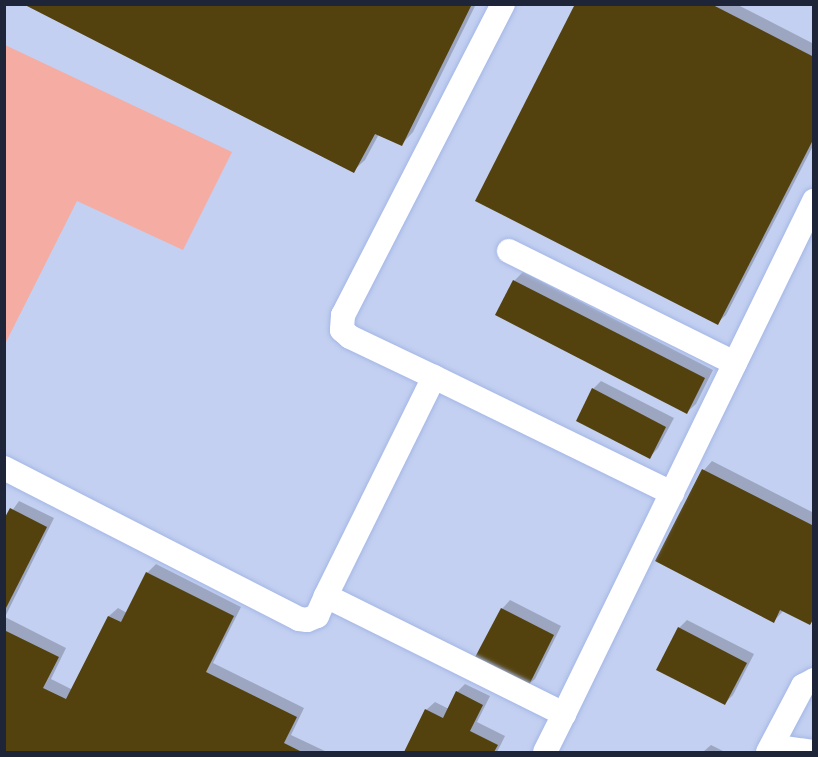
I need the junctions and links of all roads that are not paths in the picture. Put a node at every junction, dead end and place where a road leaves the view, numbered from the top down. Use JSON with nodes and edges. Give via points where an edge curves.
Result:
{"nodes":[{"id":1,"x":503,"y":4,"type":"edge"},
{"id":2,"x":813,"y":201,"type":"edge"},
{"id":3,"x":508,"y":251,"type":"dead end"},
{"id":4,"x":735,"y":363,"type":"junction"},
{"id":5,"x":434,"y":377,"type":"junction"},
{"id":6,"x":4,"y":468,"type":"edge"},
{"id":7,"x":672,"y":493,"type":"junction"},
{"id":8,"x":326,"y":596,"type":"junction"},
{"id":9,"x":813,"y":680,"type":"edge"},
{"id":10,"x":564,"y":714,"type":"junction"},
{"id":11,"x":770,"y":749,"type":"edge"},
{"id":12,"x":545,"y":753,"type":"edge"},
{"id":13,"x":813,"y":753,"type":"edge"}],
"edges":[{"from":1,"to":5,"type":"lane","via":[[343,315],[342,330],[350,337]]},
{"from":2,"to":4,"type":"lane"},
{"from":3,"to":4,"type":"lane"},
{"from":4,"to":7,"type":"lane"},
{"from":5,"to":7,"type":"lane"},
{"from":5,"to":8,"type":"lane"},
{"from":6,"to":8,"type":"lane","via":[[299,619],[316,616]]},
{"from":7,"to":10,"type":"lane"},
{"from":8,"to":10,"type":"lane"},
{"from":9,"to":11,"type":"lane","via":[[803,686]]},
{"from":10,"to":12,"type":"lane"},
{"from":11,"to":13,"type":"lane"}]}
